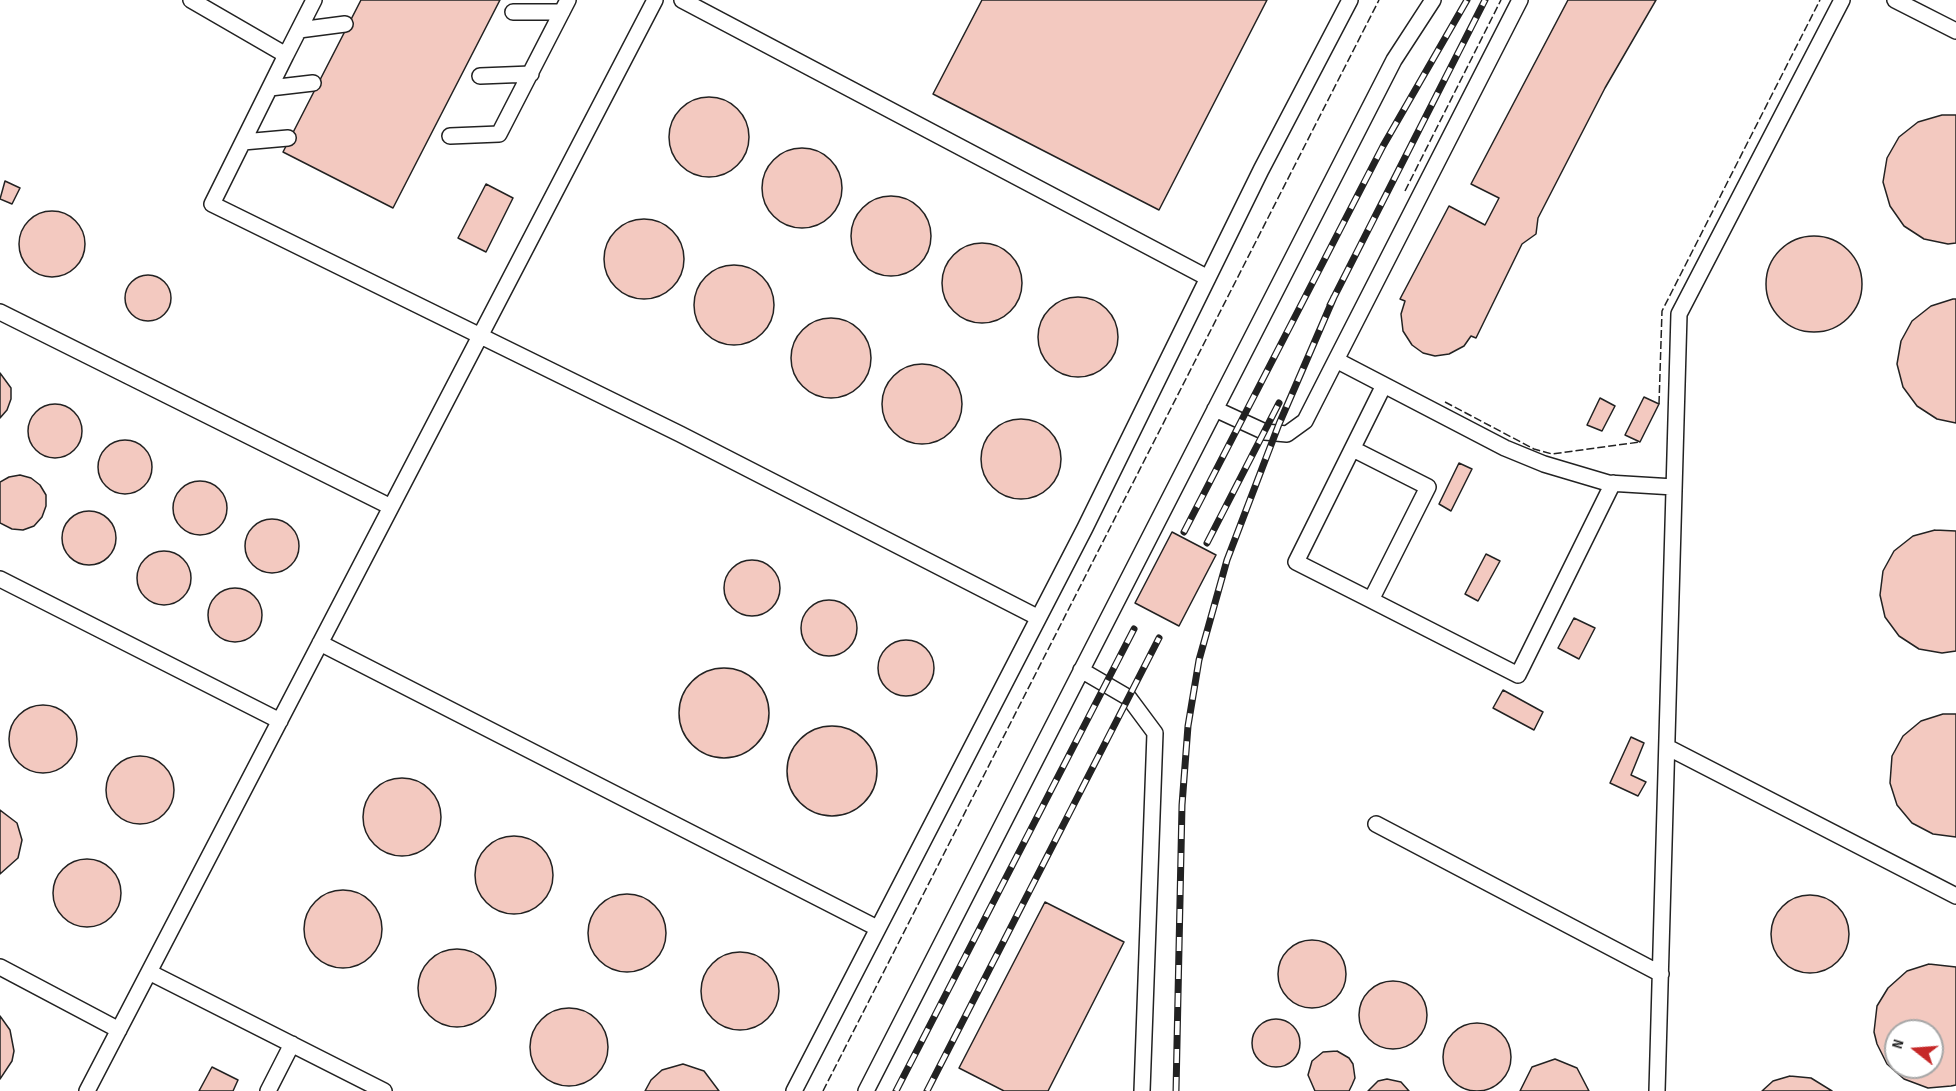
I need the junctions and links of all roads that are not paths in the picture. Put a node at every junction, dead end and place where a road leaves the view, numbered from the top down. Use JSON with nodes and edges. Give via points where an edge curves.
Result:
{"nodes":[{"id":1,"x":190,"y":0,"type":"edge"},
{"id":2,"x":314,"y":0,"type":"edge"},
{"id":3,"x":655,"y":0,"type":"edge"},
{"id":4,"x":682,"y":0,"type":"edge"},
{"id":5,"x":1350,"y":0,"type":"edge"},
{"id":6,"x":1433,"y":0,"type":"edge"},
{"id":7,"x":1520,"y":0,"type":"edge"},
{"id":8,"x":1842,"y":0,"type":"edge"},
{"id":9,"x":1895,"y":0,"type":"edge"},
{"id":10,"x":565,"y":6,"type":"edge"},
{"id":11,"x":513,"y":12,"type":"dead end"},
{"id":12,"x":345,"y":24,"type":"dead end"},
{"id":13,"x":299,"y":30,"type":"junction"},
{"id":14,"x":1956,"y":31,"type":"edge"},
{"id":15,"x":286,"y":55,"type":"junction"},
{"id":16,"x":531,"y":74,"type":"junction"},
{"id":17,"x":480,"y":76,"type":"dead end"},
{"id":18,"x":314,"y":83,"type":"dead end"},
{"id":19,"x":270,"y":88,"type":"junction"},
{"id":20,"x":450,"y":135,"type":"dead end"},
{"id":21,"x":288,"y":138,"type":"dead end"},
{"id":22,"x":243,"y":142,"type":"junction"},
{"id":23,"x":1208,"y":278,"type":"junction"},
{"id":24,"x":0,"y":312,"type":"edge"},
{"id":25,"x":479,"y":337,"type":"junction"},
{"id":26,"x":1336,"y":360,"type":"junction"},
{"id":27,"x":1384,"y":386,"type":"junction"},
{"id":28,"x":1215,"y":409,"type":"junction"},
{"id":29,"x":1353,"y":449,"type":"junction"},
{"id":30,"x":1613,"y":483,"type":"junction"},
{"id":31,"x":1674,"y":487,"type":"junction"},
{"id":32,"x":390,"y":507,"type":"junction"},
{"id":33,"x":0,"y":579,"type":"edge"},
{"id":34,"x":1371,"y":600,"type":"junction"},
{"id":35,"x":1036,"y":617,"type":"junction"},
{"id":36,"x":320,"y":643,"type":"junction"},
{"id":37,"x":1081,"y":670,"type":"junction"},
{"id":38,"x":280,"y":721,"type":"junction"},
{"id":39,"x":1667,"y":747,"type":"junction"},
{"id":40,"x":1376,"y":824,"type":"dead end"},
{"id":41,"x":1956,"y":896,"type":"edge"},
{"id":42,"x":878,"y":928,"type":"junction"},
{"id":43,"x":0,"y":967,"type":"edge"},
{"id":44,"x":149,"y":972,"type":"junction"},
{"id":45,"x":1661,"y":974,"type":"junction"},
{"id":46,"x":119,"y":1030,"type":"junction"},
{"id":47,"x":292,"y":1044,"type":"junction"},
{"id":48,"x":87,"y":1091,"type":"edge"},
{"id":49,"x":268,"y":1091,"type":"edge"},
{"id":50,"x":384,"y":1091,"type":"edge"},
{"id":51,"x":794,"y":1091,"type":"edge"},
{"id":52,"x":866,"y":1091,"type":"edge"},
{"id":53,"x":1142,"y":1091,"type":"edge"},
{"id":54,"x":1658,"y":1091,"type":"edge"}],
"edges":[{"from":1,"to":15,"type":"lane"},
{"from":2,"to":13,"type":"lane"},
{"from":3,"to":25,"type":"lane"},
{"from":4,"to":23,"type":"lane"},
{"from":5,"to":23,"type":"lane"},
{"from":6,"to":28,"type":"lane","via":[[1394,60]]},
{"from":7,"to":26,"type":"lane"},
{"from":8,"to":31,"type":"lane","via":[[1679,314]]},
{"from":9,"to":14,"type":"lane"},
{"from":10,"to":11,"type":"lane"},
{"from":10,"to":16,"type":"lane"},
{"from":12,"to":13,"type":"lane"},
{"from":13,"to":15,"type":"lane"},
{"from":15,"to":19,"type":"lane"},
{"from":16,"to":17,"type":"lane"},
{"from":16,"to":20,"type":"lane","via":[[499,134]]},
{"from":18,"to":19,"type":"lane"},
{"from":19,"to":22,"type":"lane"},
{"from":21,"to":22,"type":"lane"},
{"from":22,"to":25,"type":"lane","via":[[212,204]]},
{"from":23,"to":35,"type":"lane"},
{"from":24,"to":32,"type":"lane"},
{"from":25,"to":32,"type":"lane"},
{"from":25,"to":35,"type":"lane","via":[[680,434]]},
{"from":26,"to":27,"type":"lane"},
{"from":26,"to":28,"type":"lane","via":[[1305,421],[1287,434],[1264,432]]},
{"from":27,"to":29,"type":"lane"},
{"from":27,"to":30,"type":"lane","via":[[1505,448],[1573,475]]},
{"from":28,"to":37,"type":"lane"},
{"from":29,"to":34,"type":"lane","via":[[1296,562]]},
{"from":29,"to":34,"type":"lane","via":[[1428,487]]},
{"from":30,"to":31,"type":"lane"},
{"from":30,"to":34,"type":"lane","via":[[1518,675]]},
{"from":31,"to":39,"type":"lane"},
{"from":32,"to":36,"type":"lane"},
{"from":33,"to":38,"type":"lane"},
{"from":35,"to":42,"type":"lane"},
{"from":36,"to":38,"type":"lane"},
{"from":36,"to":42,"type":"lane"},
{"from":37,"to":52,"type":"lane"},
{"from":37,"to":53,"type":"lane","via":[[1129,698],[1155,733]]},
{"from":38,"to":44,"type":"lane"},
{"from":39,"to":41,"type":"lane"},
{"from":39,"to":45,"type":"lane"},
{"from":40,"to":45,"type":"lane"},
{"from":42,"to":51,"type":"lane"},
{"from":43,"to":46,"type":"lane"},
{"from":44,"to":46,"type":"lane"},
{"from":44,"to":47,"type":"lane"},
{"from":45,"to":54,"type":"lane"},
{"from":46,"to":48,"type":"lane"},
{"from":47,"to":49,"type":"lane"},
{"from":47,"to":50,"type":"lane"}]}
